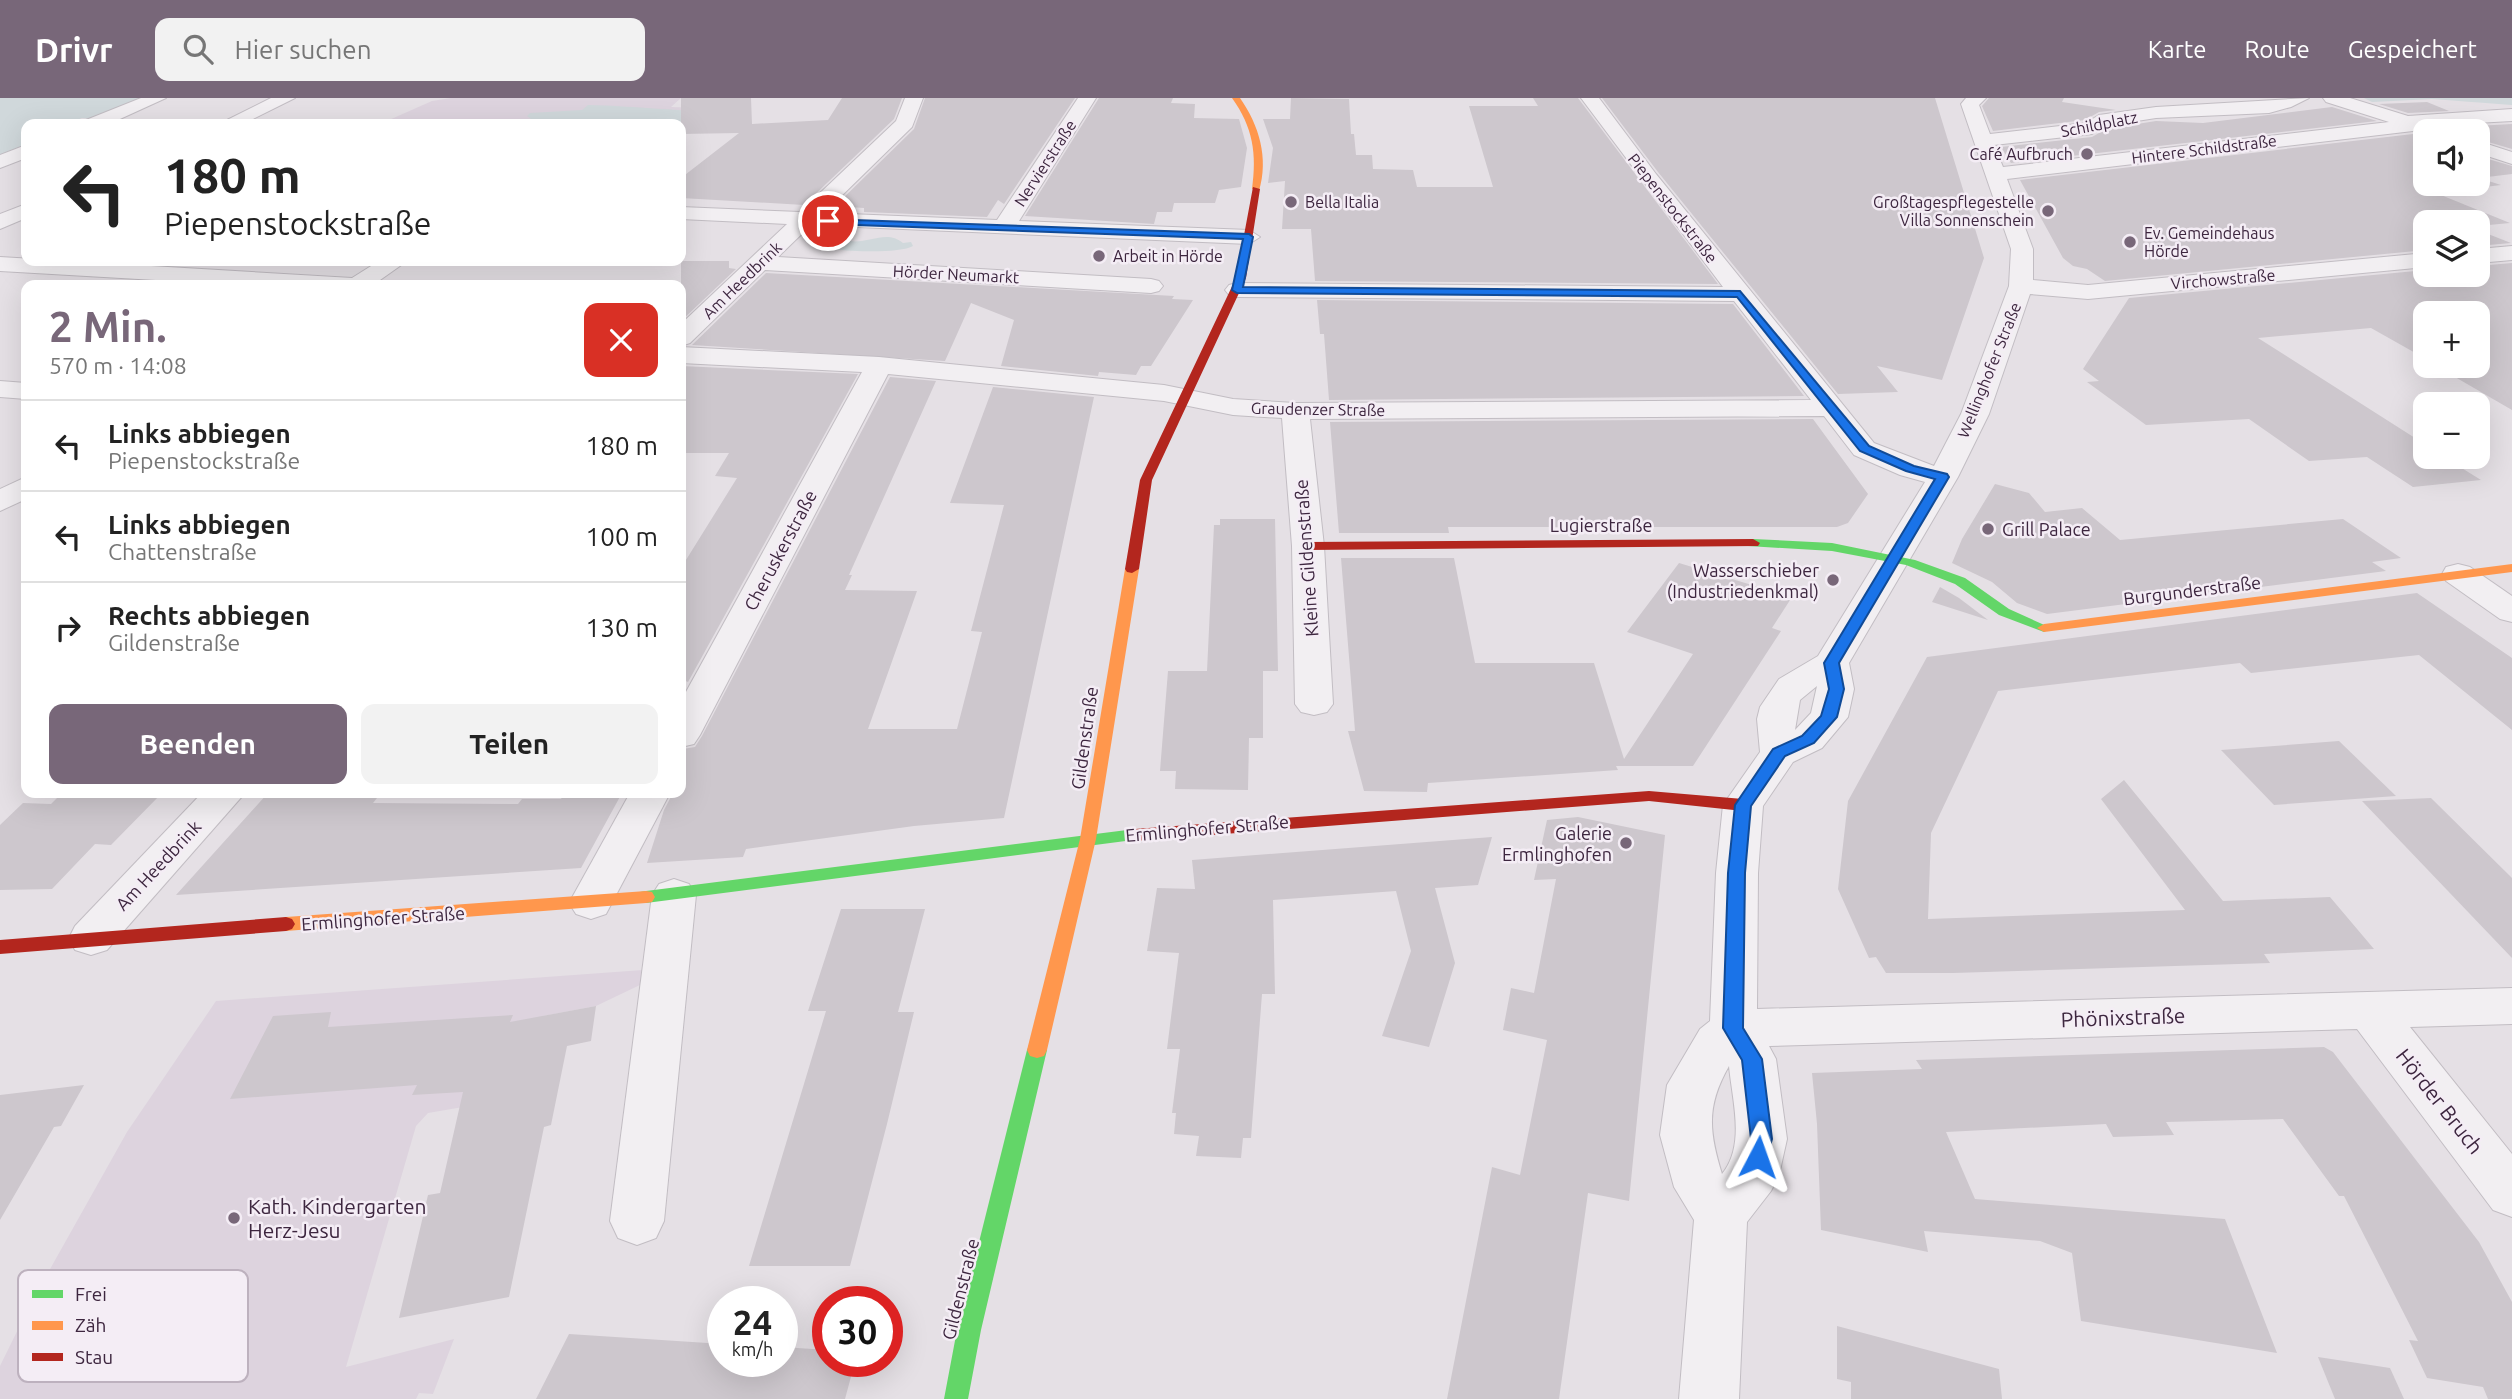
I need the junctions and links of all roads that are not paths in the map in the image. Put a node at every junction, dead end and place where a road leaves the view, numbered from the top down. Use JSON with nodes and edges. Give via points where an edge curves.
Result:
{"nodes":[{"id":1,"x":158,"y":98,"type":"edge"},
{"id":2,"x":286,"y":98,"type":"edge"},
{"id":3,"x":914,"y":98,"type":"edge"},
{"id":4,"x":1087,"y":98,"type":"edge"},
{"id":5,"x":1236,"y":98,"type":"edge"},
{"id":6,"x":1590,"y":98,"type":"edge"},
{"id":7,"x":1978,"y":98,"type":"edge"},
{"id":8,"x":2300,"y":98,"type":"edge"},
{"id":9,"x":2332,"y":98,"type":"edge"},
{"id":10,"x":2512,"y":115,"type":"edge"},
{"id":11,"x":106,"y":119,"type":"edge"},
{"id":12,"x":239,"y":119,"type":"edge"},
{"id":13,"x":2409,"y":123,"type":"junction"},
{"id":14,"x":2413,"y":124,"type":"edge"},
{"id":15,"x":1981,"y":141,"type":"junction"},
{"id":16,"x":2490,"y":151,"type":"edge"},
{"id":17,"x":21,"y":153,"type":"edge"},
{"id":18,"x":2512,"y":158,"type":"edge"},
{"id":19,"x":0,"y":162,"type":"edge"},
{"id":20,"x":1994,"y":174,"type":"junction"},
{"id":21,"x":16,"y":212,"type":"edge"},
{"id":22,"x":686,"y":213,"type":"edge"},
{"id":23,"x":804,"y":220,"type":"junction"},
{"id":24,"x":0,"y":222,"type":"edge"},
{"id":25,"x":1003,"y":228,"type":"junction"},
{"id":26,"x":1249,"y":237,"type":"junction"},
{"id":27,"x":2512,"y":253,"type":"edge"},
{"id":28,"x":2490,"y":255,"type":"edge"},
{"id":29,"x":2413,"y":262,"type":"edge"},
{"id":30,"x":760,"y":263,"type":"junction"},
{"id":31,"x":0,"y":264,"type":"edge"},
{"id":32,"x":21,"y":265,"type":"edge"},
{"id":33,"x":34,"y":266,"type":"edge"},
{"id":34,"x":388,"y":266,"type":"edge"},
{"id":35,"x":272,"y":280,"type":"edge"},
{"id":36,"x":365,"y":280,"type":"edge"},
{"id":37,"x":1151,"y":285,"type":"dead end"},
{"id":38,"x":2021,"y":286,"type":"junction"},
{"id":39,"x":1237,"y":290,"type":"junction"},
{"id":40,"x":1740,"y":294,"type":"junction"},
{"id":41,"x":686,"y":333,"type":"edge"},
{"id":42,"x":686,"y":355,"type":"edge"},
{"id":43,"x":879,"y":365,"type":"junction"},
{"id":44,"x":0,"y":390,"type":"edge"},
{"id":45,"x":21,"y":391,"type":"edge"},
{"id":46,"x":1184,"y":396,"type":"junction"},
{"id":47,"x":1832,"y":408,"type":"junction"},
{"id":48,"x":1295,"y":411,"type":"junction"},
{"id":49,"x":1943,"y":477,"type":"junction"},
{"id":50,"x":21,"y":489,"type":"edge"},
{"id":51,"x":0,"y":502,"type":"edge"},
{"id":52,"x":1308,"y":546,"type":"junction"},
{"id":53,"x":1893,"y":556,"type":"junction"},
{"id":54,"x":2512,"y":568,"type":"edge"},
{"id":55,"x":2458,"y":574,"type":"junction"},
{"id":56,"x":2512,"y":612,"type":"edge"},
{"id":57,"x":1831,"y":663,"type":"junction"},
{"id":58,"x":1314,"y":704,"type":"dead end"},
{"id":59,"x":686,"y":726,"type":"edge"},
{"id":60,"x":1779,"y":753,"type":"junction"},
{"id":61,"x":220,"y":798,"type":"edge"},
{"id":62,"x":647,"y":798,"type":"edge"},
{"id":63,"x":1743,"y":805,"type":"junction"},
{"id":64,"x":1088,"y":839,"type":"junction"},
{"id":65,"x":674,"y":895,"type":"junction"},
{"id":66,"x":591,"y":903,"type":"junction"},
{"id":67,"x":91,"y":938,"type":"junction"},
{"id":68,"x":0,"y":947,"type":"edge"},
{"id":69,"x":2512,"y":1006,"type":"edge"},
{"id":70,"x":2368,"y":1009,"type":"junction"},
{"id":71,"x":1733,"y":1028,"type":"junction"},
{"id":72,"x":2512,"y":1194,"type":"edge"},
{"id":73,"x":1721,"y":1215,"type":"junction"},
{"id":74,"x":637,"y":1221,"type":"dead end"},
{"id":75,"x":956,"y":1399,"type":"edge"},
{"id":76,"x":1709,"y":1399,"type":"edge"}],
"edges":[{"from":1,"to":11,"type":"street"},
{"from":2,"to":12,"type":"street"},
{"from":3,"to":23,"type":"street","name":"Am Heedbrink","via":[[905,123]]},
{"from":4,"to":25,"type":"street","name":"Nervierstraße"},
{"from":5,"to":26,"type":"street","name":"Gildenstraße","via":[[1251,117],[1259,148]]},
{"from":6,"to":40,"type":"street","name":"Piepenstockstraße"},
{"from":7,"to":15,"type":"street","name":"Wellinghofer Straße","via":[[1970,104]]},
{"from":8,"to":15,"type":"street","name":"Schildplatz","via":[[2286,104],[2219,113],[2177,111],[2099,121],[2092,128]]},
{"from":9,"to":13,"type":"street"},
{"from":10,"to":13,"type":"street","name":"Hintere Schildstraße"},
{"from":13,"to":14,"type":"street"},
{"from":13,"to":20,"type":"street","name":"Hintere Schildstraße"},
{"from":15,"to":20,"type":"street","name":"Wellinghofer Straße"},
{"from":16,"to":18,"type":"street"},
{"from":17,"to":19,"type":"street"},
{"from":20,"to":38,"type":"street","name":"Wellinghofer Straße","via":[[2022,249]]},
{"from":21,"to":24,"type":"street"},
{"from":22,"to":23,"type":"street"},
{"from":23,"to":25,"type":"street"},
{"from":23,"to":30,"type":"street","name":"Am Heedbrink"},
{"from":25,"to":26,"type":"street"},
{"from":26,"to":39,"type":"street","name":"Gildenstraße"},
{"from":27,"to":28,"type":"street"},
{"from":29,"to":38,"type":"street","name":"Virchowstraße","via":[[2088,292]]},
{"from":30,"to":37,"type":"street","name":"Hörder Neumarkt"},
{"from":30,"to":41,"type":"street","name":"Am Heedbrink"},
{"from":31,"to":32,"type":"street"},
{"from":33,"to":35,"type":"street"},
{"from":34,"to":36,"type":"street"},
{"from":38,"to":49,"type":"street","name":"Wellinghofer Straße","via":[[1975,414]]},
{"from":39,"to":40,"type":"street"},
{"from":39,"to":46,"type":"street","name":"Gildenstraße"},
{"from":40,"to":47,"type":"street","name":"Piepenstockstraße"},
{"from":42,"to":43,"type":"street","name":"Graudenzer Straße"},
{"from":43,"to":46,"type":"street","name":"Graudenzer Straße"},
{"from":43,"to":59,"type":"street","name":"Cheruskerstraße"},
{"from":44,"to":45,"type":"street"},
{"from":46,"to":48,"type":"street","name":"Graudenzer Straße","via":[[1233,407]]},
{"from":46,"to":64,"type":"street","name":"Gildenstraße","via":[[1146,480]]},
{"from":47,"to":48,"type":"street","name":"Graudenzer Straße"},
{"from":47,"to":49,"type":"street","name":"Piepenstockstraße","via":[[1864,449]]},
{"from":48,"to":52,"type":"street","name":"Kleine Gildenstraße"},
{"from":49,"to":53,"type":"street","name":"Wellinghofer Straße"},
{"from":50,"to":51,"type":"street"},
{"from":52,"to":53,"type":"street","name":"Lugierstraße","via":[[1798,543]]},
{"from":52,"to":58,"type":"street","name":"Kleine Gildenstraße"},
{"from":53,"to":55,"type":"street","name":"Burgunderstraße","via":[[1981,592],[2000,609],[2044,628]]},
{"from":53,"to":57,"type":"street","name":"Wellinghofer Straße"},
{"from":54,"to":55,"type":"street","name":"Burgunderstraße"},
{"from":55,"to":56,"type":"street"},
{"from":57,"to":60,"type":"street","via":[[1836,689],[1829,717],[1808,739]]},
{"from":57,"to":60,"type":"street","via":[[1802,678],[1779,699],[1773,726]]},
{"from":60,"to":63,"type":"street"},
{"from":61,"to":67,"type":"street","name":"Am Heedbrink"},
{"from":62,"to":66,"type":"street"},
{"from":63,"to":64,"type":"street","name":"Ermlinghofer Straße","via":[[1649,796]]},
{"from":63,"to":71,"type":"street"},
{"from":64,"to":65,"type":"street","name":"Ermlinghofer Straße"},
{"from":64,"to":75,"type":"street","name":"Gildenstraße"},
{"from":65,"to":66,"type":"street","name":"Ermlinghofer Straße"},
{"from":65,"to":74,"type":"street"},
{"from":66,"to":67,"type":"street","name":"Ermlinghofer Straße"},
{"from":67,"to":68,"type":"street","name":"Ermlinghofer Straße"},
{"from":69,"to":70,"type":"street","name":"Phönixstraße"},
{"from":70,"to":71,"type":"street","name":"Phönixstraße"},
{"from":70,"to":72,"type":"street","name":"Hörder Bruch"},
{"from":71,"to":73,"type":"street","via":[[1752,1059],[1762,1139],[1753,1175]]},
{"from":71,"to":73,"type":"street","via":[[1717,1043],[1692,1085],[1685,1135],[1700,1186]]},
{"from":73,"to":76,"type":"street"}]}
